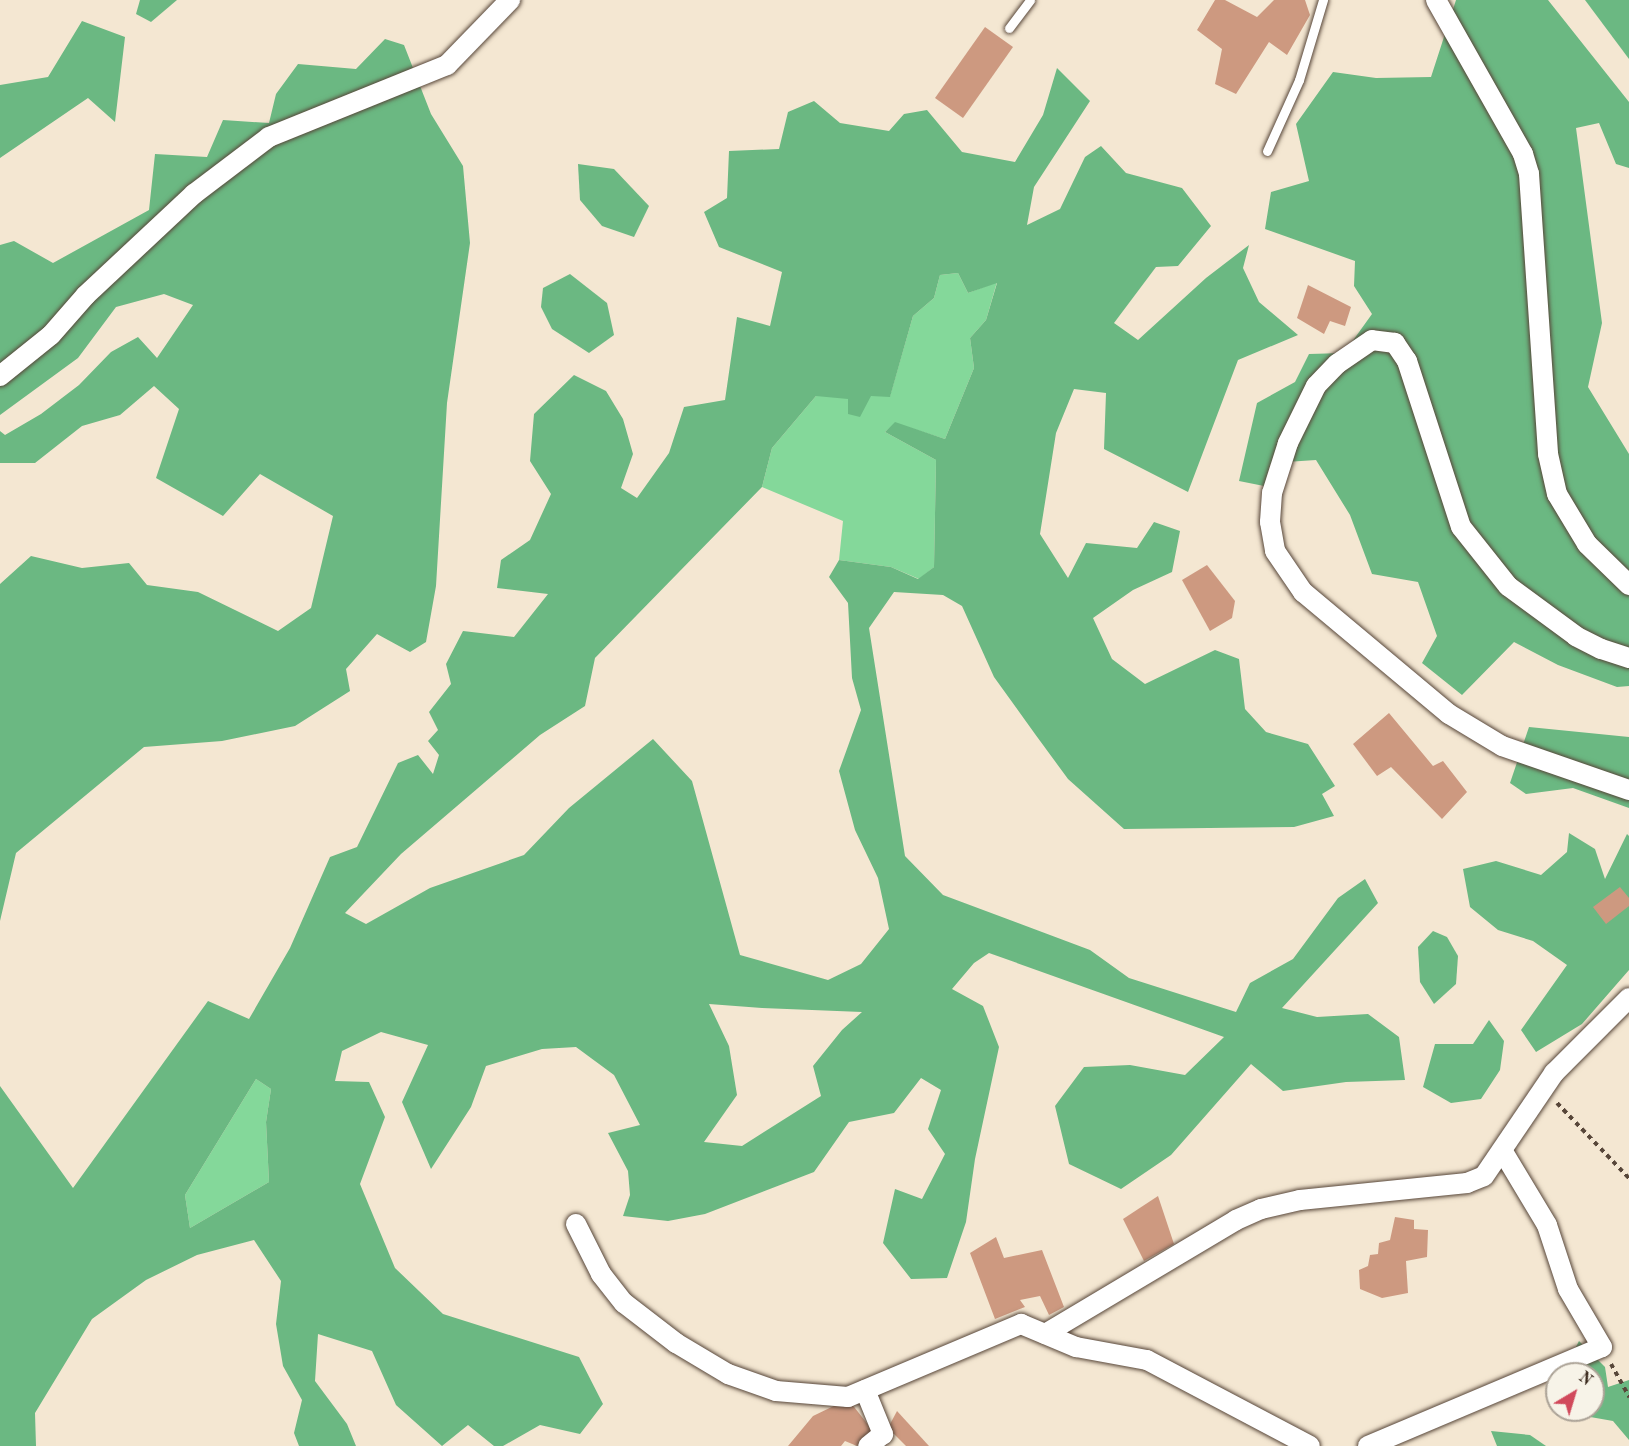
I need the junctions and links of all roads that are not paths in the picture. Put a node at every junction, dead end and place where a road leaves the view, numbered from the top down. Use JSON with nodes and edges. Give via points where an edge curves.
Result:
{"nodes":[{"id":1,"x":510,"y":0,"type":"edge"},
{"id":2,"x":1030,"y":0,"type":"edge"},
{"id":3,"x":1323,"y":0,"type":"edge"},
{"id":4,"x":1436,"y":0,"type":"edge"},
{"id":5,"x":1009,"y":28,"type":"dead end"},
{"id":6,"x":1267,"y":151,"type":"dead end"},
{"id":7,"x":0,"y":376,"type":"edge"},
{"id":8,"x":1629,"y":585,"type":"edge"},
{"id":9,"x":1629,"y":658,"type":"edge"},
{"id":10,"x":1629,"y":790,"type":"edge"},
{"id":11,"x":1629,"y":998,"type":"edge"},
{"id":12,"x":1502,"y":1150,"type":"junction"},
{"id":13,"x":576,"y":1224,"type":"dead end"},
{"id":14,"x":1045,"y":1334,"type":"junction"},
{"id":15,"x":865,"y":1390,"type":"junction"},
{"id":16,"x":868,"y":1446,"type":"edge"},
{"id":17,"x":1310,"y":1446,"type":"edge"},
{"id":18,"x":1368,"y":1446,"type":"edge"}],
"edges":[{"from":1,"to":7,"type":"street","via":[[447,65],[269,137],[194,194],[86,295],[51,335]]},
{"from":2,"to":5,"type":"lane"},
{"from":3,"to":6,"type":"lane","via":[[1299,80]]},
{"from":4,"to":8,"type":"street","via":[[1523,154],[1529,174],[1548,454],[1557,494],[1587,544]]},
{"from":9,"to":10,"type":"street","via":[[1576,636],[1508,586],[1461,527],[1407,361],[1395,343],[1372,340],[1337,364],[1316,386],[1288,443],[1271,502],[1275,550],[1303,592],[1449,714],[1502,746]]},
{"from":11,"to":12,"type":"street","via":[[1541,1090]]},
{"from":12,"to":14,"type":"street","via":[[1484,1176],[1467,1183],[1300,1200],[1261,1209],[1236,1220]]},
{"from":12,"to":18,"type":"street","via":[[1547,1225],[1568,1289],[1602,1347]]},
{"from":13,"to":15,"type":"street","via":[[601,1274],[624,1303],[728,1374],[776,1391],[806,1396],[848,1396]]},
{"from":14,"to":15,"type":"street","via":[[1021,1324]]},
{"from":14,"to":17,"type":"street","via":[[1076,1347],[1147,1360]]},
{"from":15,"to":16,"type":"street","via":[[883,1434]]}]}
